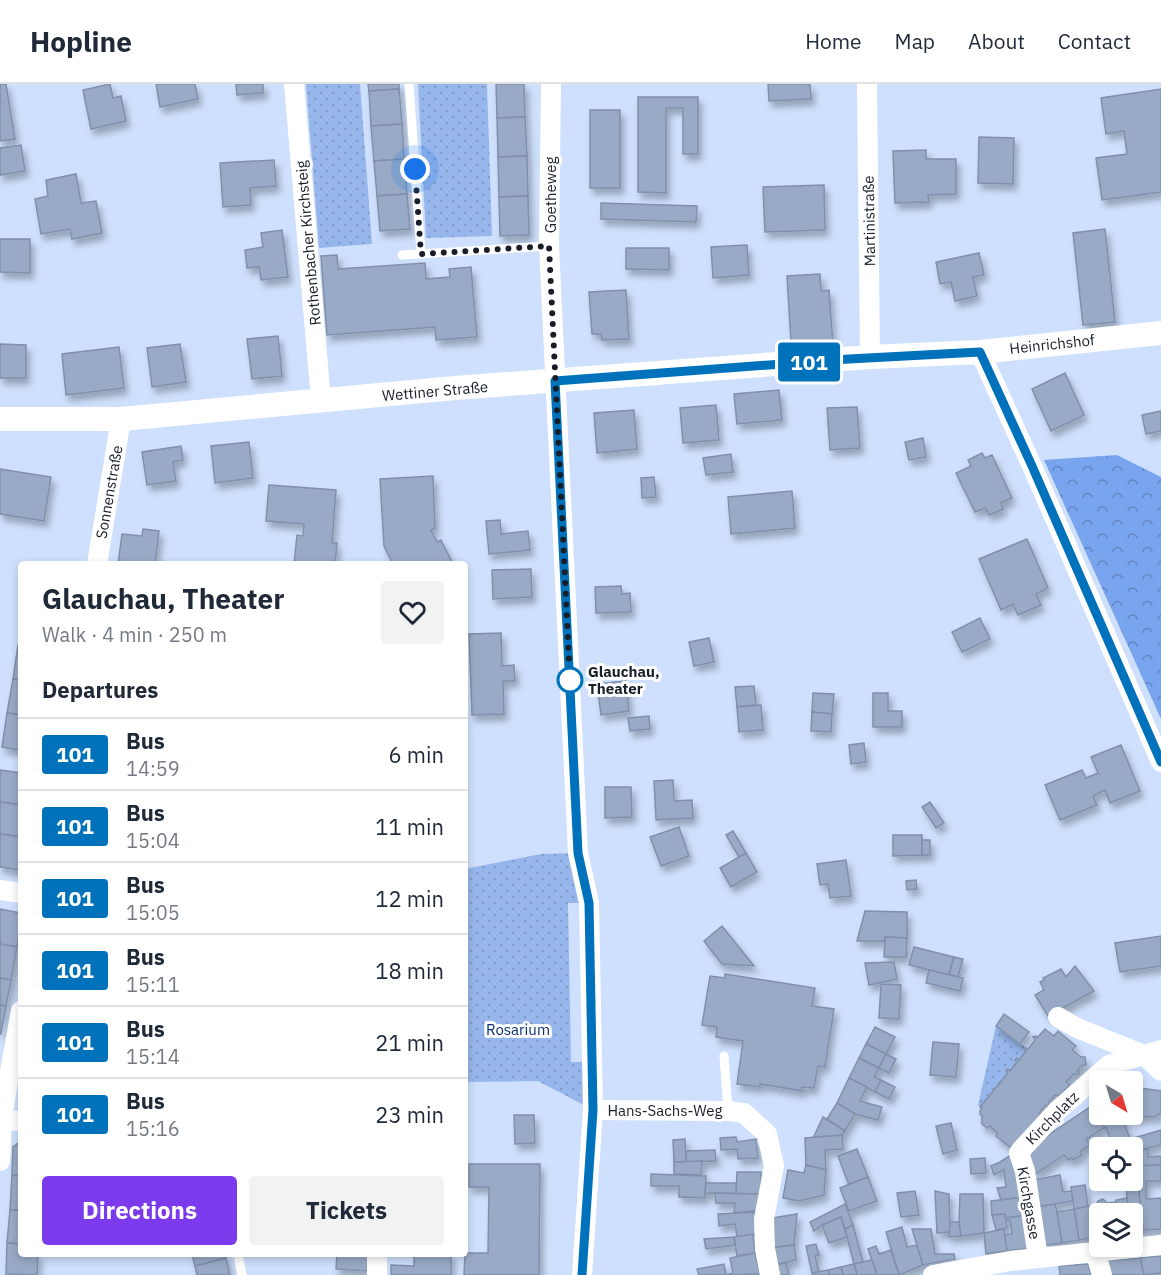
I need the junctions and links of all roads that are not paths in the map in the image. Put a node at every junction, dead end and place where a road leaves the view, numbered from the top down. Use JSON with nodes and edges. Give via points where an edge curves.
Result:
{"nodes":[{"id":1,"x":294,"y":84,"type":"edge"},
{"id":2,"x":409,"y":84,"type":"edge"},
{"id":3,"x":551,"y":84,"type":"edge"},
{"id":4,"x":867,"y":84,"type":"edge"},
{"id":5,"x":549,"y":246,"type":"junction"},
{"id":6,"x":421,"y":254,"type":"junction"},
{"id":7,"x":402,"y":255,"type":"dead end"},
{"id":8,"x":1161,"y":333,"type":"edge"},
{"id":9,"x":980,"y":352,"type":"junction"},
{"id":10,"x":870,"y":357,"type":"junction"},
{"id":11,"x":555,"y":381,"type":"junction"},
{"id":12,"x":321,"y":401,"type":"junction"},
{"id":13,"x":0,"y":419,"type":"edge"},
{"id":14,"x":121,"y":419,"type":"junction"},
{"id":15,"x":97,"y":561,"type":"edge"},
{"id":16,"x":1161,"y":762,"type":"edge"},
{"id":17,"x":0,"y":890,"type":"edge"},
{"id":18,"x":18,"y":893,"type":"edge"},
{"id":19,"x":1058,"y":1017,"type":"dead end"},
{"id":20,"x":18,"y":1027,"type":"edge"},
{"id":21,"x":1153,"y":1053,"type":"edge"},
{"id":22,"x":723,"y":1056,"type":"dead end"},
{"id":23,"x":1161,"y":1071,"type":"edge"},
{"id":24,"x":593,"y":1110,"type":"junction"},
{"id":25,"x":728,"y":1111,"type":"junction"},
{"id":26,"x":8,"y":1121,"type":"edge"},
{"id":27,"x":1022,"y":1149,"type":"joint"},
{"id":28,"x":0,"y":1161,"type":"edge"},
{"id":29,"x":1161,"y":1245,"type":"edge"},
{"id":30,"x":1143,"y":1247,"type":"edge"},
{"id":31,"x":1089,"y":1251,"type":"edge"},
{"id":32,"x":1038,"y":1254,"type":"junction"},
{"id":33,"x":239,"y":1257,"type":"edge"},
{"id":34,"x":377,"y":1257,"type":"edge"},
{"id":35,"x":1097,"y":1257,"type":"edge"},
{"id":36,"x":1010,"y":1268,"type":"edge"},
{"id":37,"x":242,"y":1275,"type":"edge"},
{"id":38,"x":377,"y":1275,"type":"edge"},
{"id":39,"x":582,"y":1275,"type":"edge"},
{"id":40,"x":770,"y":1275,"type":"edge"},
{"id":41,"x":933,"y":1275,"type":"edge"},
{"id":42,"x":1102,"y":1275,"type":"edge"}],
"edges":[{"from":1,"to":12,"type":"street","name":"Rothenbacher Kirchsteig"},
{"from":2,"to":6,"type":"lane"},
{"from":3,"to":5,"type":"street","name":"Goetheweg"},
{"from":4,"to":10,"type":"street","name":"Martinistraße"},
{"from":5,"to":6,"type":"lane"},
{"from":5,"to":11,"type":"street","name":"Goetheweg"},
{"from":6,"to":7,"type":"lane"},
{"from":8,"to":9,"type":"street","name":"Heinrichshof"},
{"from":9,"to":10,"type":"street","name":"Heinrichshof"},
{"from":9,"to":16,"type":"street"},
{"from":10,"to":11,"type":"street","name":"Wettiner Straße"},
{"from":11,"to":12,"type":"street","name":"Wettiner Straße"},
{"from":11,"to":24,"type":"street","name":"Goetheweg","via":[[578,853],[589,903]]},
{"from":12,"to":14,"type":"street","name":"Wettiner Straße"},
{"from":13,"to":14,"type":"street","name":"Wettiner Straße"},
{"from":14,"to":15,"type":"street","name":"Sonnenstraße"},
{"from":17,"to":18,"type":"street"},
{"from":19,"to":21,"type":"street","via":[[1077,1028]]},
{"from":20,"to":26,"type":"street","via":[[6,1093]]},
{"from":21,"to":23,"type":"street"},
{"from":21,"to":27,"type":"street","name":"Kirchplatz","via":[[1109,1065]]},
{"from":22,"to":25,"type":"lane"},
{"from":24,"to":25,"type":"street","name":"Hans-Sachs-Weg"},
{"from":24,"to":39,"type":"street","name":"Goetheweg"},
{"from":25,"to":40,"type":"street","name":"Hans-Sachs-Weg","via":[[744,1113],[767,1134],[774,1166],[764,1219]]},
{"from":26,"to":28,"type":"street"},
{"from":27,"to":32,"type":"street","name":"Kirchgasse","via":[[1019,1153]]},
{"from":29,"to":30,"type":"street"},
{"from":31,"to":32,"type":"street"},
{"from":32,"to":36,"type":"street"},
{"from":33,"to":37,"type":"lane"},
{"from":34,"to":38,"type":"street"},
{"from":35,"to":42,"type":"street"},
{"from":36,"to":41,"type":"street"}]}
